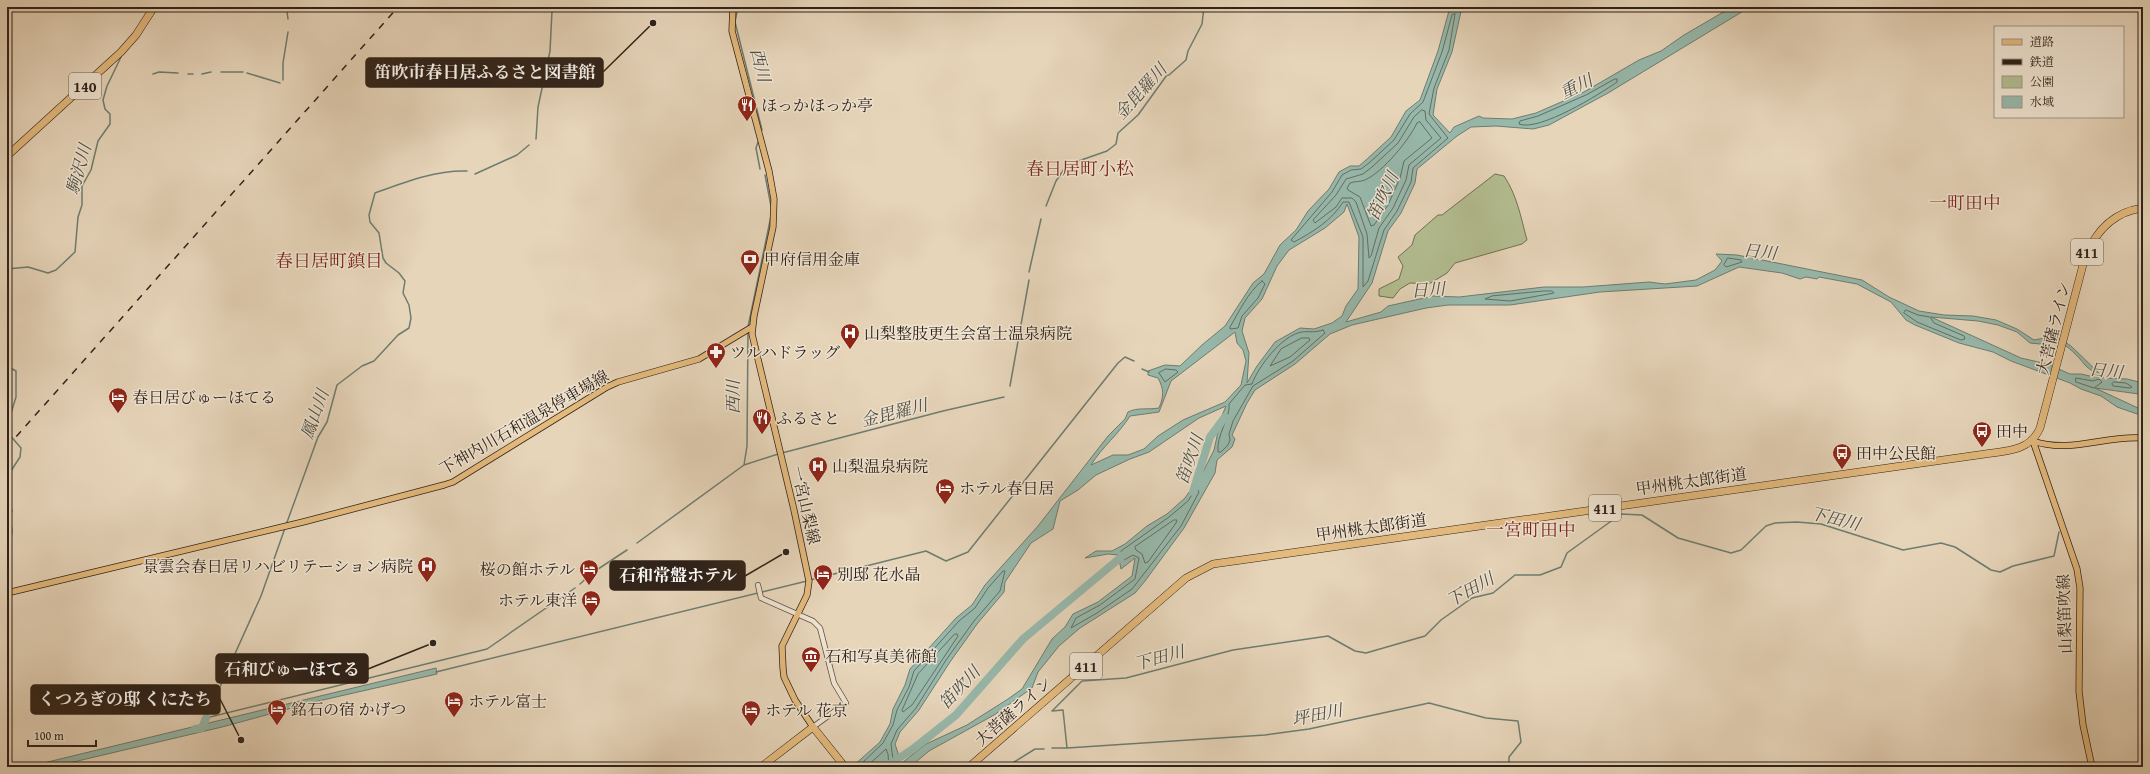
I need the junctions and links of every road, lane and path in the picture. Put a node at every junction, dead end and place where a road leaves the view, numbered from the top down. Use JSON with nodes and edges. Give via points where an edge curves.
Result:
{"nodes":[{"id":1,"x":154,"y":7,"type":"edge"},
{"id":2,"x":733,"y":7,"type":"edge"},
{"id":3,"x":7,"y":156,"type":"edge"},
{"id":4,"x":2143,"y":208,"type":"edge"},
{"id":5,"x":749,"y":328,"type":"junction"},
{"id":6,"x":2143,"y":438,"type":"edge"},
{"id":7,"x":2032,"y":441,"type":"junction"},
{"id":8,"x":1204,"y":567,"type":"joint"},
{"id":9,"x":759,"y":589,"type":"dead end"},
{"id":10,"x":7,"y":593,"type":"edge"},
{"id":11,"x":797,"y":614,"type":"junction"},
{"id":12,"x":813,"y":727,"type":"junction"},
{"id":13,"x":761,"y":767,"type":"edge"},
{"id":14,"x":845,"y":767,"type":"edge"},
{"id":15,"x":969,"y":767,"type":"edge"},
{"id":16,"x":1306,"y":767,"type":"edge"},
{"id":17,"x":1336,"y":767,"type":"edge"},
{"id":18,"x":2092,"y":767,"type":"edge"}],
"edges":[{"from":1,"to":3,"type":"highway","number":"140","via":[[136,35],[121,52]]},
{"from":2,"to":5,"type":"main road","via":[[732,31],[774,199],[773,227]]},
{"from":4,"to":7,"type":"highway","name":"大菩薩ライン","number":"411","via":[[2116,217],[2103,227],[2092,241],[2084,261],[2045,414]]},
{"from":5,"to":10,"type":"main road","name":"下神内川石和温泉停車場線","via":[[699,359],[606,387],[453,482],[283,527]]},
{"from":5,"to":11,"type":"main road","name":"一宮山梨線","via":[[809,579],[807,595]]},
{"from":6,"to":7,"type":"main road","via":[[2064,447],[2045,446]]},
{"from":7,"to":8,"type":"highway","name":"甲州桃太郎街道","number":"411","via":[[2007,451],[1235,559]]},
{"from":7,"to":18,"type":"main road","name":"山梨笛吹線","via":[[2077,569],[2080,602],[2079,691]]},
{"from":8,"to":15,"type":"highway","name":"大菩薩ライン","number":"411","via":[[1186,578]]},
{"from":9,"to":11,"type":"street","via":[[762,598]]},
{"from":11,"to":12,"type":"main road","name":"一宮山梨線","via":[[782,646],[784,677]]},
{"from":11,"to":12,"type":"street","via":[[813,621],[820,628],[834,683],[846,703]]},
{"from":12,"to":13,"type":"highway"},
{"from":12,"to":14,"type":"highway"},
{"from":16,"to":17,"type":"street"}]}
